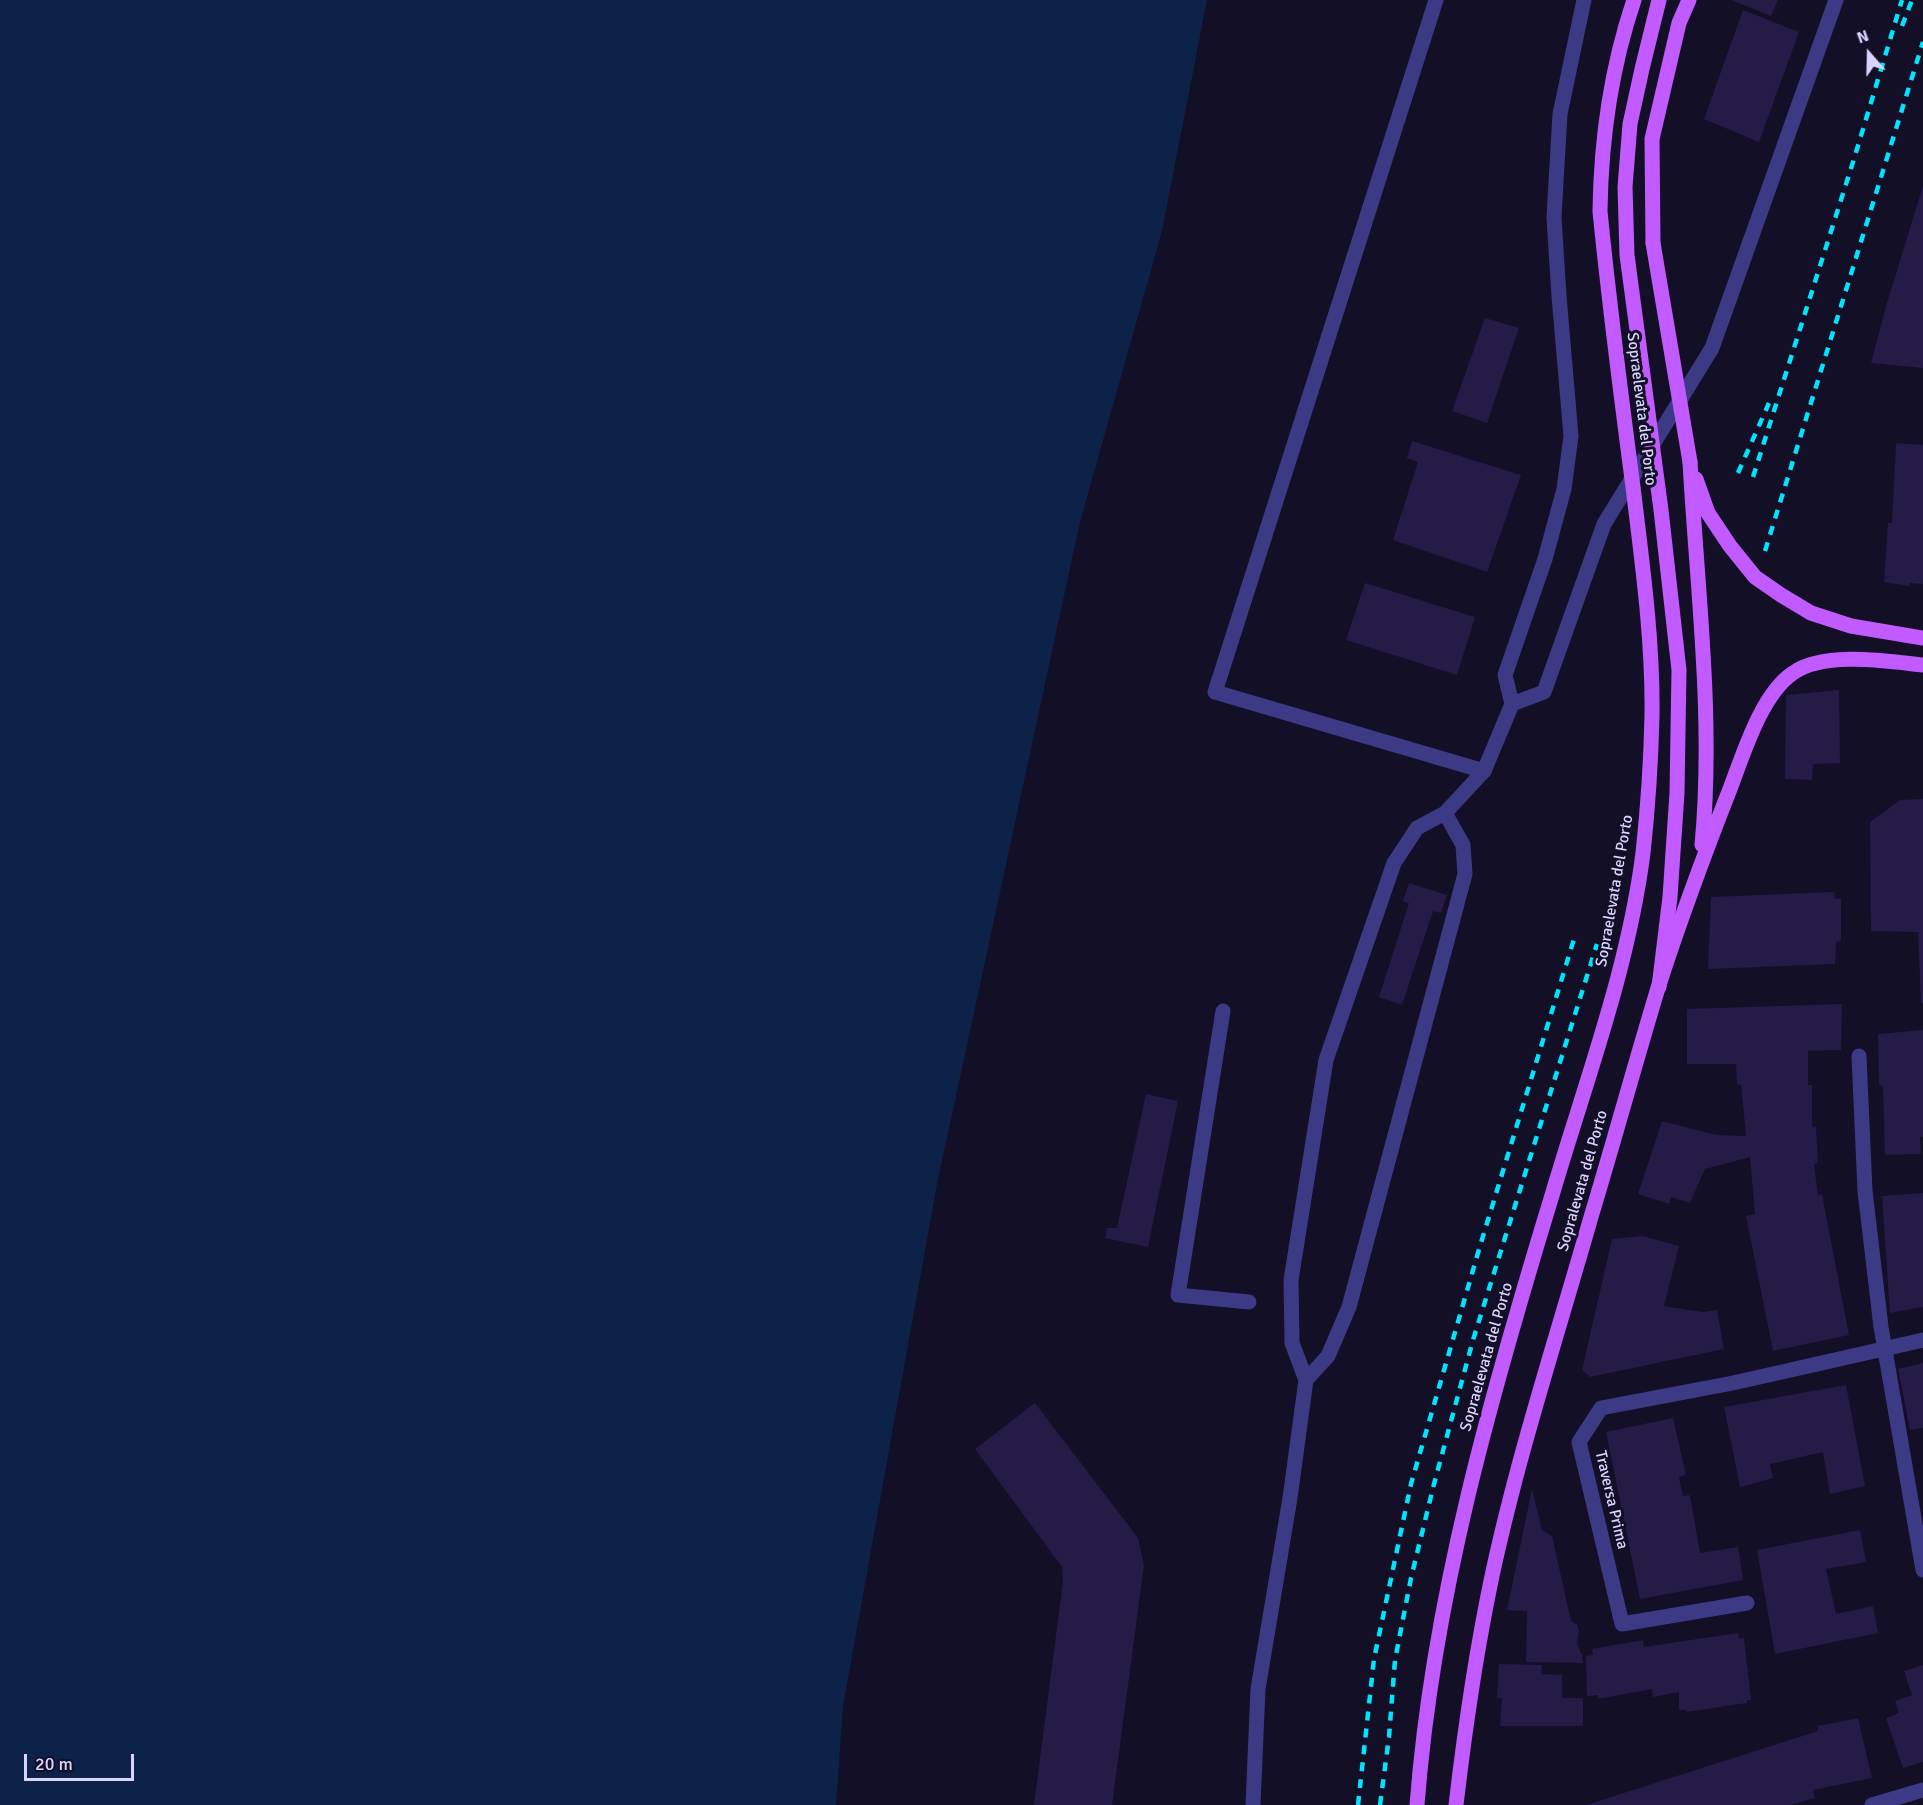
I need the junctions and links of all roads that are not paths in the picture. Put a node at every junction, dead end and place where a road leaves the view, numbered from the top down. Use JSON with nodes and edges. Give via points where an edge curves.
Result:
{"nodes":[{"id":1,"x":1436,"y":0,"type":"edge"},
{"id":2,"x":1584,"y":0,"type":"edge"},
{"id":3,"x":1634,"y":0,"type":"edge"},
{"id":4,"x":1659,"y":0,"type":"edge"},
{"id":5,"x":1689,"y":0,"type":"edge"},
{"id":6,"x":1831,"y":2,"type":"edge"},
{"id":7,"x":1690,"y":462,"type":"junction"},
{"id":8,"x":1923,"y":638,"type":"edge"},
{"id":9,"x":1923,"y":665,"type":"edge"},
{"id":10,"x":1512,"y":704,"type":"junction"},
{"id":11,"x":1485,"y":771,"type":"junction"},
{"id":12,"x":1444,"y":813,"type":"junction"},
{"id":13,"x":1700,"y":865,"type":"junction"},
{"id":14,"x":1659,"y":987,"type":"junction"},
{"id":15,"x":1223,"y":1011,"type":"dead end"},
{"id":16,"x":1859,"y":1056,"type":"dead end"},
{"id":17,"x":1249,"y":1302,"type":"dead end"},
{"id":18,"x":1923,"y":1341,"type":"edge"},
{"id":19,"x":1884,"y":1349,"type":"junction"},
{"id":20,"x":1306,"y":1380,"type":"junction"},
{"id":21,"x":1923,"y":1570,"type":"edge"},
{"id":22,"x":1747,"y":1603,"type":"dead end"},
{"id":23,"x":1923,"y":1790,"type":"edge"},
{"id":24,"x":1252,"y":1805,"type":"edge"},
{"id":25,"x":1417,"y":1805,"type":"edge"},
{"id":26,"x":1456,"y":1805,"type":"edge"},
{"id":27,"x":1872,"y":1805,"type":"edge"}],
"edges":[{"from":1,"to":11,"type":"street","via":[[1215,692]]},
{"from":2,"to":10,"type":"street","via":[[1560,114],[1554,218],[1571,436],[1564,489],[1545,559],[1505,675]]},
{"from":3,"to":25,"type":"main road","name":"Sopraelevata del Porto","bridge":true,"via":[[1619,50],[1609,105],[1601,162],[1600,212],[1649,639],[1650,782],[1642,855],[1624,956],[1546,1214],[1458,1536],[1431,1683]]},
{"from":4,"to":14,"type":"main road","name":"Sopraelevata del Porto","bridge":true,"via":[[1630,124],[1625,187],[1627,255],[1679,670],[1677,794]]},
{"from":5,"to":7,"type":"main road","bridge":true,"via":[[1679,23],[1652,139],[1653,243]]},
{"from":6,"to":10,"type":"street","via":[[1712,348],[1604,524],[1544,692]]},
{"from":7,"to":8,"type":"main road","via":[[1708,513],[1755,577],[1811,613],[1851,626]]},
{"from":7,"to":13,"type":"main road","via":[[1707,766]]},
{"from":9,"to":13,"type":"main road","via":[[1836,660],[1794,672],[1763,708]]},
{"from":10,"to":11,"type":"street"},
{"from":11,"to":12,"type":"street"},
{"from":12,"to":20,"type":"street","via":[[1463,845],[1465,874],[1349,1307],[1328,1356]]},
{"from":12,"to":20,"type":"street","via":[[1417,828],[1394,864],[1326,1060],[1291,1280],[1292,1342]]},
{"from":13,"to":14,"type":"main road"},
{"from":14,"to":26,"type":"main road","name":"Sopralevata del Porto","via":[[1518,1468],[1492,1575],[1466,1713]]},
{"from":15,"to":17,"type":"street","via":[[1178,1295]]},
{"from":16,"to":19,"type":"street","via":[[1865,1191]]},
{"from":18,"to":19,"type":"street","name":"Traversa Prima"},
{"from":19,"to":21,"type":"street"},
{"from":19,"to":22,"type":"street","name":"Traversa Prima","via":[[1601,1408],[1579,1442],[1622,1624]]},
{"from":20,"to":24,"type":"street","via":[[1258,1689]]},
{"from":23,"to":27,"type":"street"}]}
